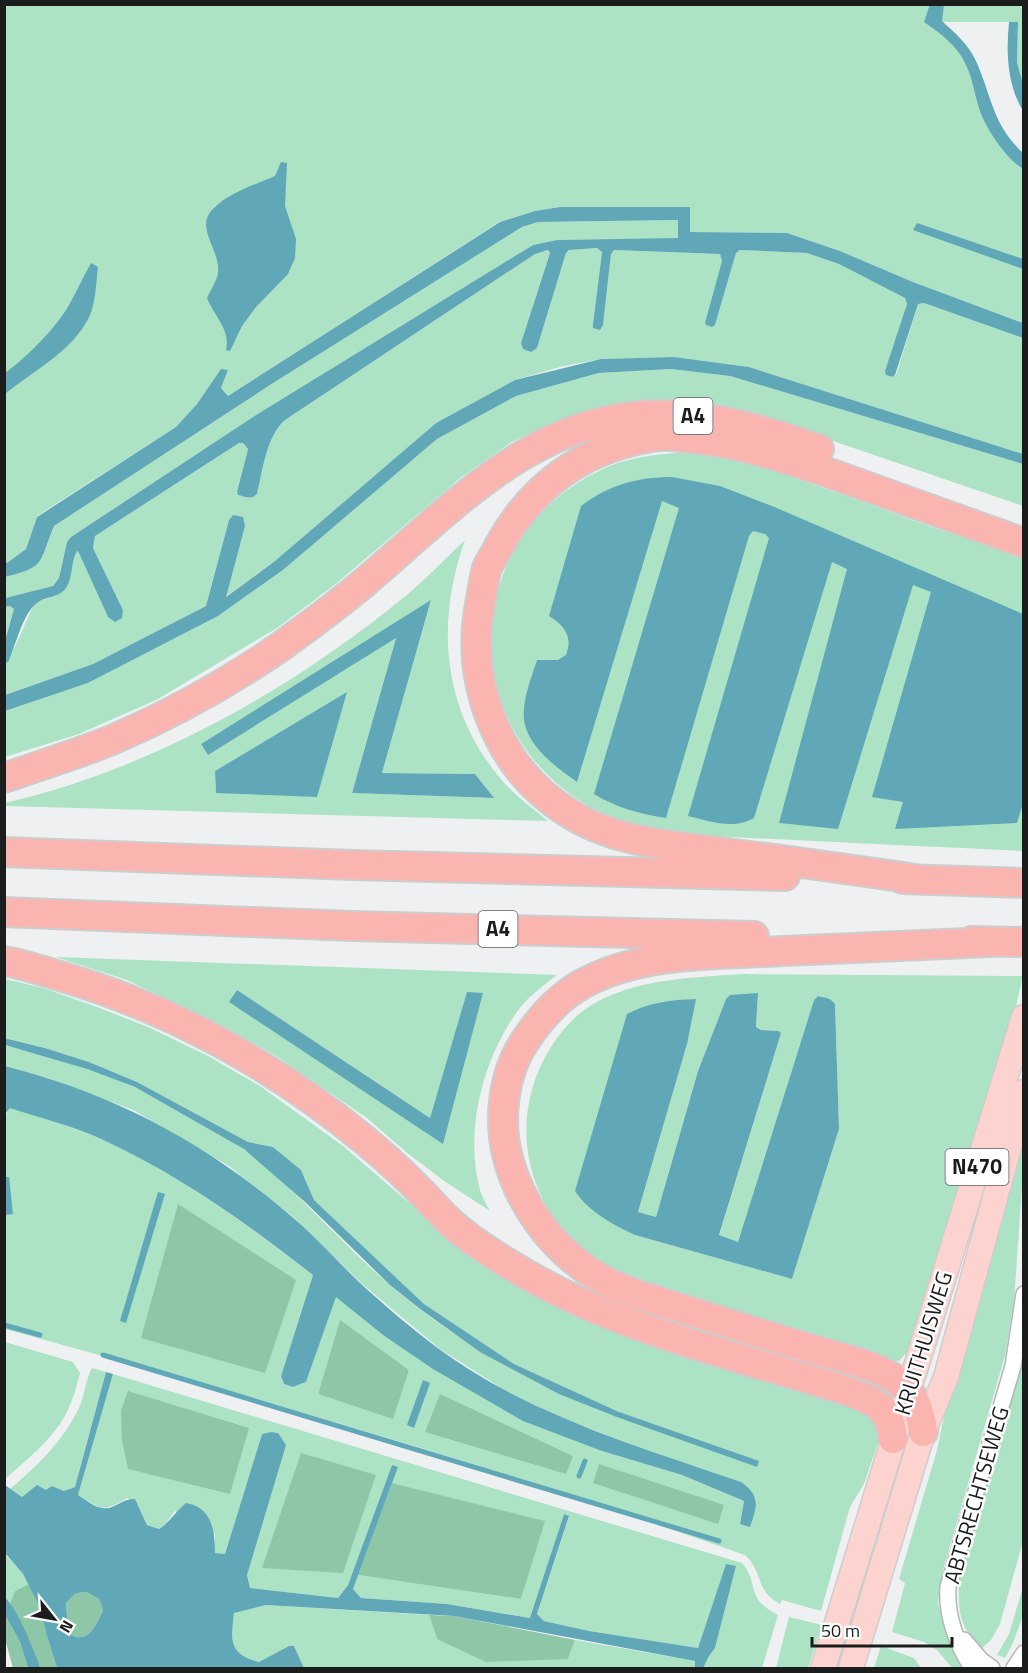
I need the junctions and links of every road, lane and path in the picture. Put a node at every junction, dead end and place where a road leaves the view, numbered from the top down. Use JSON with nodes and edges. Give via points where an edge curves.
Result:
{"nodes":[{"id":1,"x":1023,"y":523,"type":"edge"},
{"id":2,"x":1023,"y":543,"type":"edge"},
{"id":3,"x":4,"y":778,"type":"edge"},
{"id":4,"x":4,"y":852,"type":"edge"},
{"id":5,"x":922,"y":880,"type":"junction"},
{"id":6,"x":1023,"y":883,"type":"edge"},
{"id":7,"x":4,"y":912,"type":"edge"},
{"id":8,"x":991,"y":942,"type":"junction"},
{"id":9,"x":1023,"y":942,"type":"edge"},
{"id":10,"x":4,"y":961,"type":"edge"},
{"id":11,"x":1023,"y":1017,"type":"edge"},
{"id":12,"x":1023,"y":1092,"type":"edge"},
{"id":13,"x":1023,"y":1294,"type":"edge"},
{"id":14,"x":908,"y":1390,"type":"junction"},
{"id":15,"x":923,"y":1432,"type":"junction"},
{"id":16,"x":893,"y":1439,"type":"junction"},
{"id":17,"x":952,"y":1627,"type":"junction"},
{"id":18,"x":1023,"y":1653,"type":"edge"},
{"id":19,"x":854,"y":1660,"type":"edge"},
{"id":20,"x":823,"y":1668,"type":"edge"},
{"id":21,"x":972,"y":1668,"type":"edge"},
{"id":22,"x":992,"y":1668,"type":"edge"},
{"id":23,"x":1014,"y":1668,"type":"edge"}],
"edges":[{"from":1,"to":3,"type":"highway","number":"A4","via":[[770,432],[731,422],[668,414],[589,425],[527,451],[496,471],[332,609],[237,676],[114,738]]},
{"from":2,"to":5,"type":"highway","number":"A4","via":[[768,452],[710,440],[661,436],[612,447],[580,462],[536,493],[508,529],[487,568],[475,660],[483,696],[495,730],[516,766],[566,812],[596,828],[651,843]]},
{"from":4,"to":5,"type":"highway","number":"A4"},
{"from":5,"to":6,"type":"highway","number":"A4"},
{"from":7,"to":8,"type":"highway","number":"A4","via":[[352,926]]},
{"from":8,"to":9,"type":"highway","number":"A4"},
{"from":8,"to":14,"type":"highway","number":"A4","via":[[682,956],[627,966],[585,982],[541,1018],[522,1045],[507,1082],[503,1119],[513,1178],[528,1208],[549,1236],[591,1273],[659,1301],[854,1362],[890,1376]]},
{"from":10,"to":16,"type":"highway","via":[[88,985],[217,1041],[273,1072],[325,1108],[369,1143],[450,1222],[504,1262],[615,1317],[871,1400],[888,1415]]},
{"from":11,"to":14,"type":"main road","name":"KRUITHUISWEG","number":"N470"},
{"from":12,"to":15,"type":"main road","name":"KRUITHUISWEG","number":"N470","via":[[946,1377]]},
{"from":13,"to":17,"type":"street","name":"ABTSRECHTSEWEG","via":[[1013,1366],[948,1587]]},
{"from":14,"to":15,"type":"highway","number":"A4","via":[[922,1418]]},
{"from":14,"to":16,"type":"main road","name":"KRUITHUISWEG","number":"N470"},
{"from":15,"to":19,"type":"main road","name":"KRUITHUISWEG","number":"N470"},
{"from":16,"to":20,"type":"main road","name":"KRUITHUISWEG","number":"N470"},
{"from":17,"to":21,"type":"street","name":"ABTSRECHTSEWEG"},
{"from":17,"to":22,"type":"street"},
{"from":18,"to":23,"type":"street"}]}
